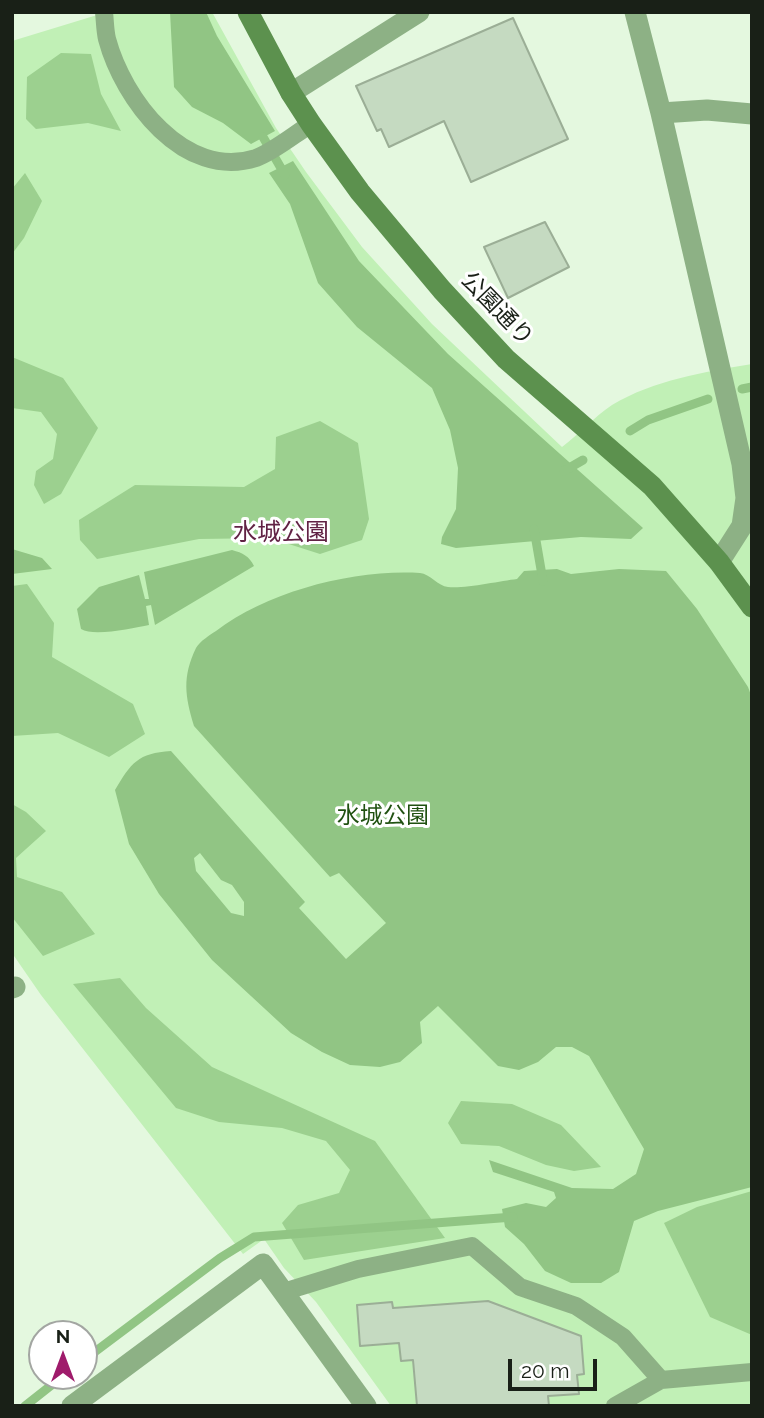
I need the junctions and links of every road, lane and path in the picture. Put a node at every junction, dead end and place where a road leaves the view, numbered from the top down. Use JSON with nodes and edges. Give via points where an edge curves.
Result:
{"nodes":[{"id":1,"x":104,"y":12,"type":"edge"},
{"id":2,"x":248,"y":12,"type":"edge"},
{"id":3,"x":419,"y":12,"type":"edge"},
{"id":4,"x":635,"y":12,"type":"edge"},
{"id":5,"x":291,"y":93,"type":"junction"},
{"id":6,"x":661,"y":113,"type":"junction"},
{"id":7,"x":752,"y":114,"type":"edge"},
{"id":8,"x":311,"y":124,"type":"junction"},
{"id":9,"x":719,"y":562,"type":"junction"},
{"id":10,"x":752,"y":607,"type":"edge"},
{"id":11,"x":283,"y":1292,"type":"junction"},
{"id":12,"x":752,"y":1372,"type":"edge"},
{"id":13,"x":660,"y":1380,"type":"junction"},
{"id":14,"x":72,"y":1406,"type":"edge"},
{"id":15,"x":366,"y":1406,"type":"edge"},
{"id":16,"x":615,"y":1406,"type":"edge"}],
"edges":[{"from":1,"to":8,"type":"lane","via":[[107,39],[128,89],[155,126],[201,158],[235,161],[257,157]]},
{"from":2,"to":5,"type":"street","name":"公園通り"},
{"from":3,"to":5,"type":"street"},
{"from":4,"to":6,"type":"street"},
{"from":5,"to":8,"type":"street","name":"公園通り"},
{"from":6,"to":7,"type":"street","via":[[708,110]]},
{"from":6,"to":9,"type":"street","via":[[746,498],[742,526]]},
{"from":8,"to":9,"type":"street","name":"公園通り","via":[[360,192],[506,359],[652,486]]},
{"from":9,"to":10,"type":"street","name":"公園通り"},
{"from":11,"to":13,"type":"lane","via":[[358,1269],[472,1246],[520,1287],[576,1306],[623,1337]]},
{"from":11,"to":14,"type":"street","via":[[263,1264]]},
{"from":11,"to":15,"type":"street"},
{"from":12,"to":13,"type":"lane"},
{"from":13,"to":16,"type":"lane"}]}
